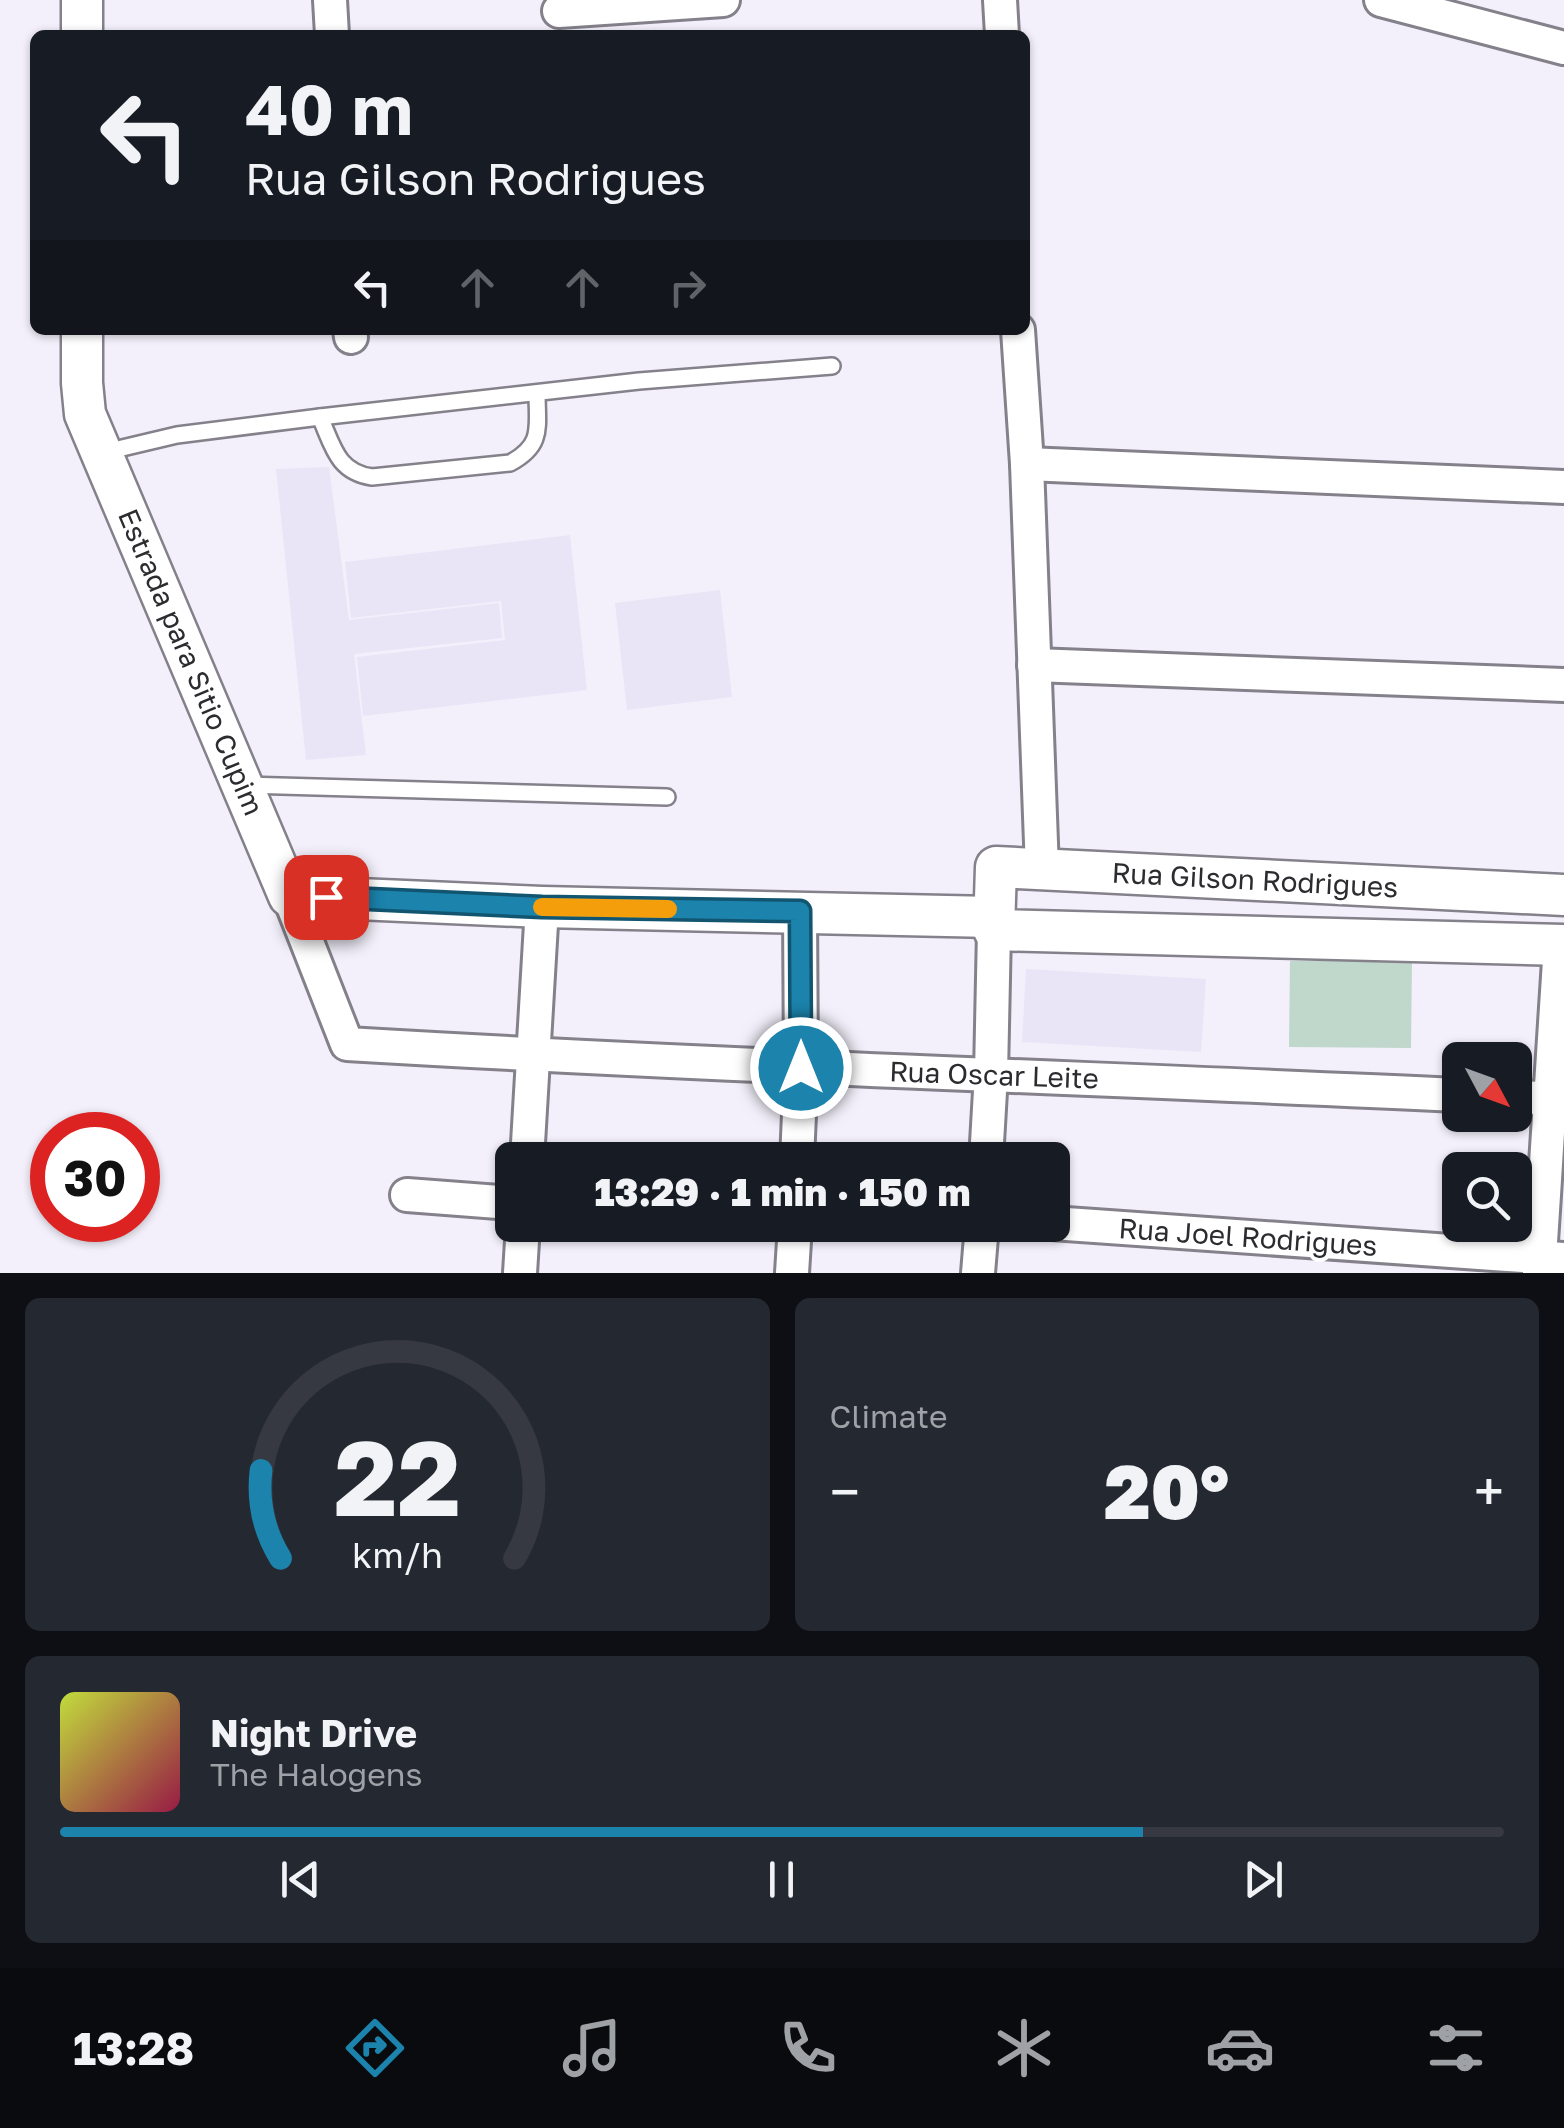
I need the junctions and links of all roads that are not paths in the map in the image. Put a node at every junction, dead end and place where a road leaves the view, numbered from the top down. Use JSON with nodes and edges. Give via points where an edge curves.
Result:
{"nodes":[{"id":1,"x":82,"y":0,"type":"edge"},
{"id":2,"x":330,"y":0,"type":"edge"},
{"id":3,"x":723,"y":0,"type":"edge"},
{"id":4,"x":1000,"y":0,"type":"edge"},
{"id":5,"x":1382,"y":0,"type":"edge"},
{"id":6,"x":560,"y":15,"type":"edge"},
{"id":7,"x":82,"y":30,"type":"edge"},
{"id":8,"x":332,"y":30,"type":"edge"},
{"id":9,"x":1002,"y":30,"type":"edge"},
{"id":10,"x":1564,"y":48,"type":"edge"},
{"id":11,"x":82,"y":335,"type":"edge"},
{"id":12,"x":1018,"y":335,"type":"edge"},
{"id":13,"x":832,"y":366,"type":"dead end"},
{"id":14,"x":537,"y":393,"type":"junction"},
{"id":15,"x":320,"y":417,"type":"junction"},
{"id":16,"x":101,"y":453,"type":"junction"},
{"id":17,"x":1027,"y":464,"type":"junction"},
{"id":18,"x":1564,"y":487,"type":"edge"},
{"id":19,"x":1034,"y":664,"type":"junction"},
{"id":20,"x":1564,"y":685,"type":"edge"},
{"id":21,"x":244,"y":785,"type":"junction"},
{"id":22,"x":667,"y":796,"type":"dead end"},
{"id":23,"x":1042,"y":870,"type":"junction"},
{"id":24,"x":1564,"y":895,"type":"edge"},
{"id":25,"x":290,"y":896,"type":"junction"},
{"id":26,"x":542,"y":907,"type":"junction"},
{"id":27,"x":800,"y":911,"type":"junction"},
{"id":28,"x":994,"y":924,"type":"junction"},
{"id":29,"x":1562,"y":945,"type":"edge"},
{"id":30,"x":348,"y":1044,"type":"joint"},
{"id":31,"x":534,"y":1055,"type":"junction"},
{"id":32,"x":801,"y":1068,"type":"junction"},
{"id":33,"x":990,"y":1074,"type":"junction"},
{"id":34,"x":1442,"y":1093,"type":"edge"},
{"id":35,"x":1532,"y":1098,"type":"edge"},
{"id":36,"x":1558,"y":1099,"type":"edge"},
{"id":37,"x":528,"y":1142,"type":"edge"},
{"id":38,"x":799,"y":1142,"type":"edge"},
{"id":39,"x":987,"y":1142,"type":"edge"},
{"id":40,"x":407,"y":1195,"type":"dead end"},
{"id":41,"x":495,"y":1202,"type":"edge"},
{"id":42,"x":1070,"y":1225,"type":"edge"},
{"id":43,"x":522,"y":1242,"type":"edge"},
{"id":44,"x":794,"y":1242,"type":"edge"},
{"id":45,"x":981,"y":1242,"type":"edge"},
{"id":46,"x":1548,"y":1264,"type":"edge"},
{"id":47,"x":520,"y":1273,"type":"edge"},
{"id":48,"x":792,"y":1273,"type":"edge"},
{"id":49,"x":978,"y":1273,"type":"edge"}],
"edges":[{"from":1,"to":7,"type":"street"},
{"from":2,"to":8,"type":"street"},
{"from":3,"to":6,"type":"street"},
{"from":4,"to":9,"type":"street"},
{"from":5,"to":10,"type":"street"},
{"from":11,"to":16,"type":"street","name":"Estrada para Sitio Cupim","via":[[85,414]]},
{"from":12,"to":17,"type":"street"},
{"from":13,"to":14,"type":"lane"},
{"from":14,"to":15,"type":"lane"},
{"from":14,"to":15,"type":"lane","via":[[536,436],[524,456],[510,463],[357,475],[342,465]]},
{"from":15,"to":16,"type":"lane"},
{"from":16,"to":21,"type":"street","name":"Estrada para Sitio Cupim"},
{"from":17,"to":18,"type":"street"},
{"from":17,"to":19,"type":"street"},
{"from":19,"to":20,"type":"street"},
{"from":19,"to":23,"type":"street"},
{"from":21,"to":22,"type":"lane"},
{"from":21,"to":25,"type":"street","name":"Estrada para Sitio Cupim"},
{"from":23,"to":24,"type":"street","name":"Rua Gilson Rodrigues"},
{"from":23,"to":28,"type":"street","name":"Rua Gilson Rodrigues","via":[[996,868]]},
{"from":25,"to":26,"type":"street","name":"Rua Gilson Rodrigues"},
{"from":25,"to":30,"type":"street","name":"Estrada para Sitio Cupim"},
{"from":26,"to":27,"type":"street","name":"Rua Gilson Rodrigues"},
{"from":26,"to":31,"type":"street"},
{"from":27,"to":28,"type":"street","name":"Rua Gilson Rodrigues"},
{"from":27,"to":32,"type":"street"},
{"from":28,"to":29,"type":"street","name":"Rua Gilson Rodrigues"},
{"from":28,"to":33,"type":"street"},
{"from":29,"to":36,"type":"street"},
{"from":30,"to":31,"type":"street","name":"Rua Oscar Leite"},
{"from":31,"to":32,"type":"street","name":"Rua Oscar Leite"},
{"from":31,"to":37,"type":"street"},
{"from":32,"to":33,"type":"street","name":"Rua Oscar Leite"},
{"from":32,"to":38,"type":"street"},
{"from":33,"to":34,"type":"street","name":"Rua Oscar Leite"},
{"from":33,"to":39,"type":"street"},
{"from":35,"to":36,"type":"street"},
{"from":36,"to":46,"type":"street"},
{"from":40,"to":41,"type":"street"},
{"from":42,"to":46,"type":"street","name":"Rua Joel Rodrigues"},
{"from":43,"to":47,"type":"street"},
{"from":44,"to":48,"type":"street"},
{"from":45,"to":49,"type":"street"}]}
